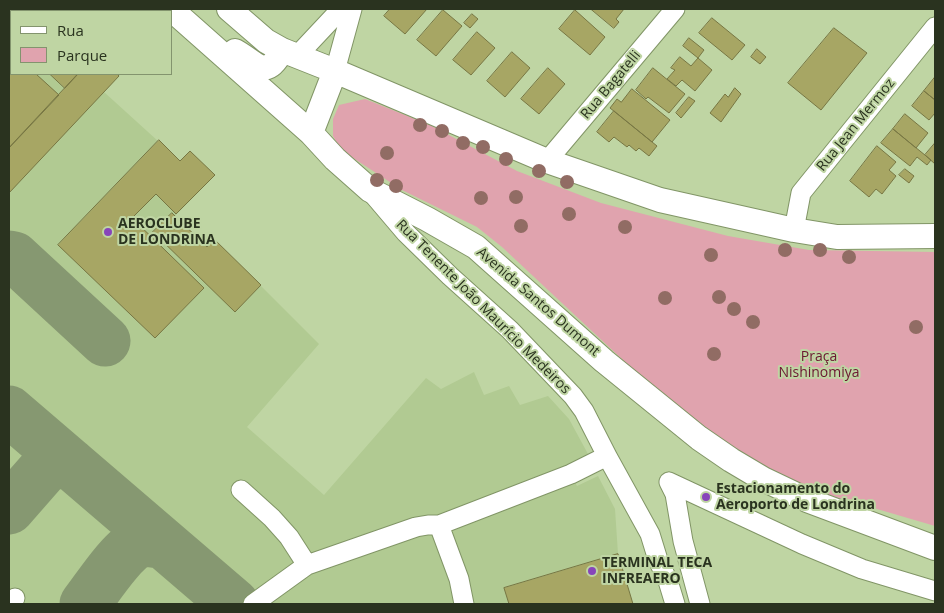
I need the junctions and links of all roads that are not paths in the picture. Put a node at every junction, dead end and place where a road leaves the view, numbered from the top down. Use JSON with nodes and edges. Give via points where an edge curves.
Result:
{"nodes":[{"id":1,"x":171,"y":9,"type":"edge"},
{"id":2,"x":229,"y":9,"type":"edge"},
{"id":3,"x":341,"y":9,"type":"edge"},
{"id":4,"x":352,"y":9,"type":"edge"},
{"id":5,"x":675,"y":9,"type":"edge"},
{"id":6,"x":935,"y":27,"type":"edge"},
{"id":7,"x":209,"y":44,"type":"junction"},
{"id":8,"x":289,"y":54,"type":"junction"},
{"id":9,"x":335,"y":71,"type":"junction"},
{"id":10,"x":311,"y":133,"type":"junction"},
{"id":11,"x":547,"y":161,"type":"junction"},
{"id":12,"x":370,"y":190,"type":"junction"},
{"id":13,"x":794,"y":230,"type":"junction"},
{"id":14,"x":935,"y":236,"type":"edge"},
{"id":15,"x":607,"y":456,"type":"junction"},
{"id":16,"x":241,"y":490,"type":"dead end"},
{"id":17,"x":440,"y":525,"type":"junction"},
{"id":18,"x":935,"y":548,"type":"edge"},
{"id":19,"x":658,"y":560,"type":"junction"},
{"id":20,"x":307,"y":565,"type":"junction"},
{"id":21,"x":935,"y":591,"type":"edge"},
{"id":22,"x":253,"y":604,"type":"edge"},
{"id":23,"x":464,"y":604,"type":"edge"},
{"id":24,"x":663,"y":604,"type":"edge"},
{"id":25,"x":676,"y":604,"type":"edge"},
{"id":26,"x":700,"y":604,"type":"edge"}],
"edges":[{"from":1,"to":7,"type":"main road","name":"Avenida Santos Dumont"},
{"from":2,"to":8,"type":"main road","via":[[266,41]]},
{"from":3,"to":8,"type":"street"},
{"from":4,"to":9,"type":"street"},
{"from":5,"to":11,"type":"street","name":"Rua Bagatelli"},
{"from":6,"to":13,"type":"street","name":"Rua Jean Mermoz","via":[[801,193]]},
{"from":7,"to":8,"type":"main road","via":[[236,52],[265,69]]},
{"from":7,"to":10,"type":"main road","name":"Avenida Santos Dumont"},
{"from":8,"to":9,"type":"main road"},
{"from":9,"to":10,"type":"main road"},
{"from":9,"to":11,"type":"main road"},
{"from":10,"to":12,"type":"main road","name":"Avenida Santos Dumont"},
{"from":11,"to":13,"type":"main road","via":[[660,200]]},
{"from":12,"to":15,"type":"street","name":"Rua Tenente João Maurício Medeiros","via":[[412,239],[560,380],[584,411]]},
{"from":12,"to":18,"type":"main road","name":"Avenida Santos Dumont","via":[[476,247],[604,361],[731,460],[807,500]]},
{"from":13,"to":14,"type":"main road","via":[[837,237]]},
{"from":15,"to":17,"type":"street","via":[[571,474]]},
{"from":15,"to":19,"type":"street","name":"Rua Tenente João Maurício Medeiros","via":[[650,534]]},
{"from":16,"to":20,"type":"street","via":[[283,531]]},
{"from":17,"to":20,"type":"street","via":[[416,527]]},
{"from":17,"to":23,"type":"street"},
{"from":19,"to":24,"type":"street","name":"Rua Tenente João Maurício Medeiros"},
{"from":19,"to":25,"type":"street","name":"Rua Tenente João Maurício Medeiros"},
{"from":20,"to":22,"type":"street"},
{"from":21,"to":26,"type":"street","via":[[862,569],[669,482]]}]}
